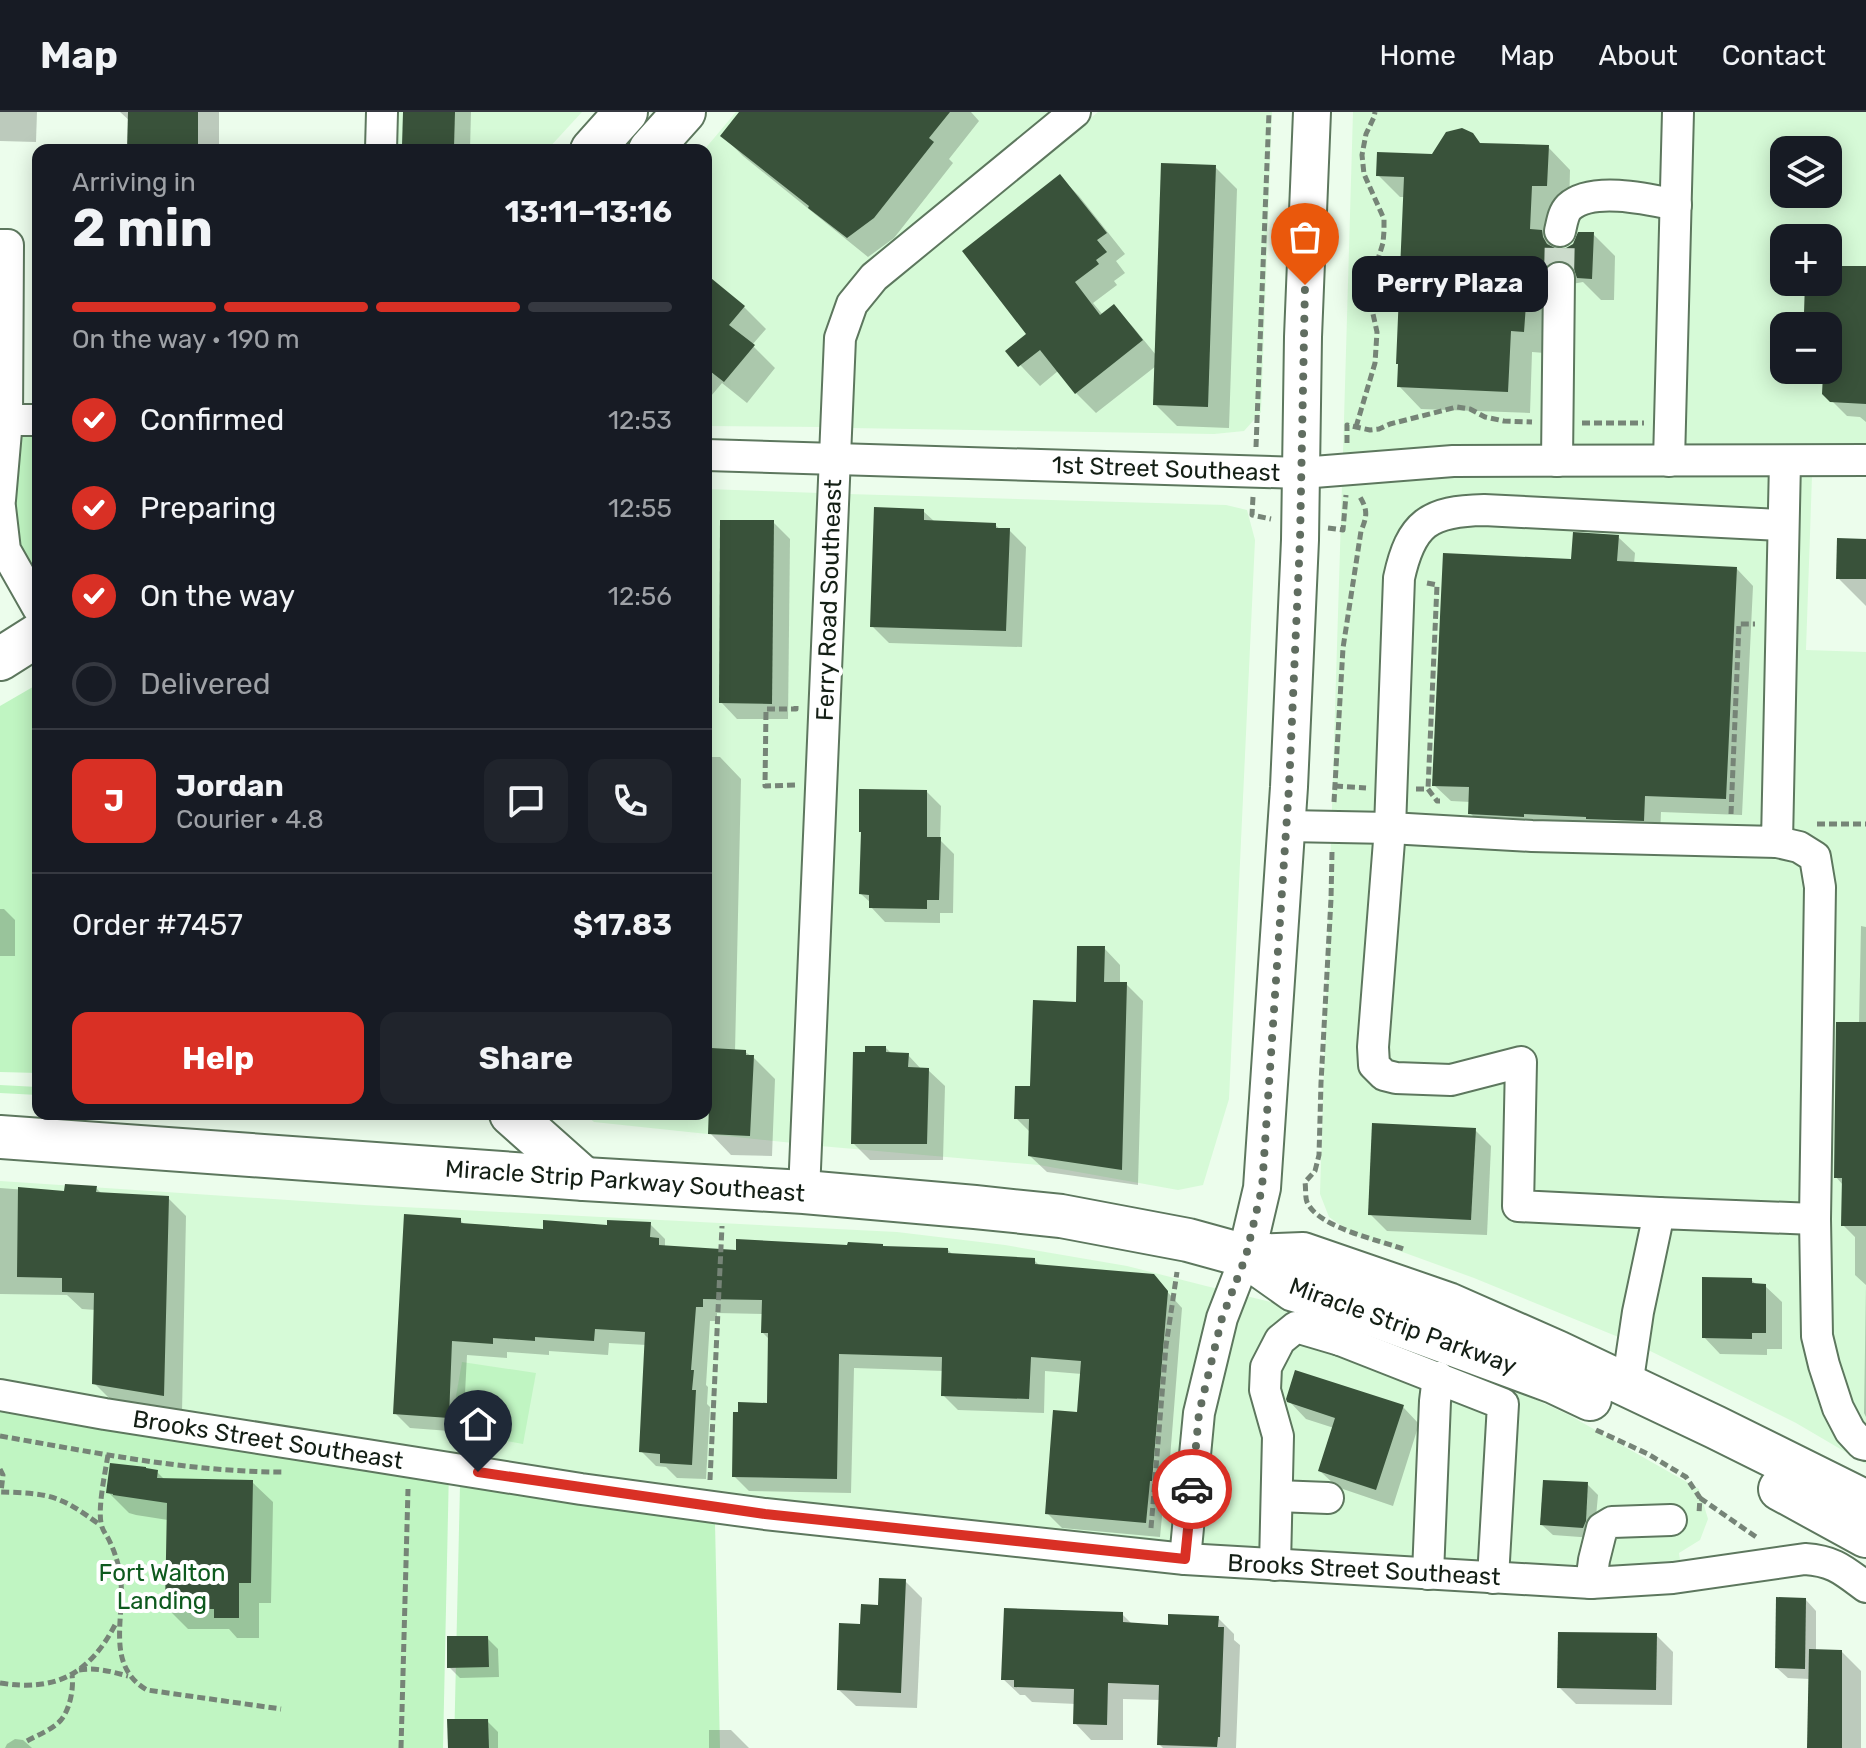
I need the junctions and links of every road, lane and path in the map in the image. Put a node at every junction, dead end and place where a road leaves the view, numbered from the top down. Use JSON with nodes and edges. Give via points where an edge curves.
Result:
{"nodes":[{"id":1,"x":382,"y":112,"type":"edge"},
{"id":2,"x":626,"y":112,"type":"edge"},
{"id":3,"x":684,"y":112,"type":"edge"},
{"id":4,"x":1075,"y":112,"type":"edge"},
{"id":5,"x":1312,"y":112,"type":"edge"},
{"id":6,"x":1375,"y":112,"type":"edge"},
{"id":7,"x":1678,"y":112,"type":"edge"},
{"id":8,"x":381,"y":144,"type":"edge"},
{"id":9,"x":597,"y":144,"type":"edge"},
{"id":10,"x":655,"y":144,"type":"edge"},
{"id":11,"x":1676,"y":205,"type":"junction"},
{"id":12,"x":1560,"y":231,"type":"tunnel mouth"},
{"id":13,"x":0,"y":245,"type":"edge"},
{"id":14,"x":1559,"y":278,"type":"tunnel mouth"},
{"id":15,"x":4,"y":420,"type":"edge"},
{"id":16,"x":32,"y":420,"type":"edge"},
{"id":17,"x":1557,"y":422,"type":"junction"},
{"id":18,"x":1670,"y":424,"type":"junction"},
{"id":19,"x":1356,"y":427,"type":"junction"},
{"id":20,"x":712,"y":455,"type":"edge"},
{"id":21,"x":835,"y":460,"type":"junction"},
{"id":22,"x":1866,"y":460,"type":"edge"},
{"id":23,"x":1557,"y":461,"type":"junction"},
{"id":24,"x":1669,"y":461,"type":"junction"},
{"id":25,"x":1785,"y":461,"type":"junction"},
{"id":26,"x":1301,"y":473,"type":"junction"},
{"id":27,"x":1352,"y":484,"type":"junction"},
{"id":28,"x":0,"y":500,"type":"edge"},
{"id":29,"x":0,"y":507,"type":"edge"},
{"id":30,"x":1782,"y":525,"type":"junction"},
{"id":31,"x":3,"y":545,"type":"edge"},
{"id":32,"x":1399,"y":578,"type":"junction"},
{"id":33,"x":32,"y":597,"type":"edge"},
{"id":34,"x":1781,"y":625,"type":"junction"},
{"id":35,"x":32,"y":639,"type":"edge"},
{"id":36,"x":0,"y":659,"type":"edge"},
{"id":37,"x":796,"y":693,"type":"dead end"},
{"id":38,"x":795,"y":785,"type":"dead end"},
{"id":39,"x":1428,"y":789,"type":"dead end"},
{"id":40,"x":1730,"y":815,"type":"dead end"},
{"id":41,"x":1287,"y":826,"type":"junction"},
{"id":42,"x":1332,"y":826,"type":"junction"},
{"id":43,"x":1390,"y":828,"type":"junction"},
{"id":44,"x":1777,"y":842,"type":"junction"},
{"id":45,"x":518,"y":1120,"type":"edge"},
{"id":46,"x":0,"y":1137,"type":"edge"},
{"id":47,"x":584,"y":1179,"type":"junction"},
{"id":48,"x":804,"y":1192,"type":"junction"},
{"id":49,"x":1659,"y":1213,"type":"junction"},
{"id":50,"x":1815,"y":1219,"type":"junction"},
{"id":51,"x":722,"y":1226,"type":"dead end"},
{"id":52,"x":1186,"y":1239,"type":"junction"},
{"id":53,"x":1410,"y":1252,"type":"dead end"},
{"id":54,"x":1246,"y":1256,"type":"junction"},
{"id":55,"x":1347,"y":1324,"type":"junction"},
{"id":56,"x":1438,"y":1377,"type":"junction"},
{"id":57,"x":1627,"y":1386,"type":"junction"},
{"id":58,"x":0,"y":1395,"type":"edge"},
{"id":59,"x":1596,"y":1430,"type":"dead end"},
{"id":60,"x":0,"y":1436,"type":"edge"},
{"id":61,"x":1866,"y":1445,"type":"edge"},
{"id":62,"x":108,"y":1455,"type":"junction"},
{"id":63,"x":0,"y":1469,"type":"edge"},
{"id":64,"x":288,"y":1472,"type":"dead end"},
{"id":65,"x":710,"y":1480,"type":"dead end"},
{"id":66,"x":406,"y":1485,"type":"dead end"},
{"id":67,"x":1,"y":1495,"type":"edge"},
{"id":68,"x":1277,"y":1496,"type":"junction"},
{"id":69,"x":1328,"y":1498,"type":"dead end"},
{"id":70,"x":1866,"y":1502,"type":"edge"},
{"id":71,"x":1684,"y":1522,"type":"joint"},
{"id":72,"x":101,"y":1526,"type":"junction"},
{"id":73,"x":1866,"y":1536,"type":"edge"},
{"id":74,"x":1186,"y":1546,"type":"junction"},
{"id":75,"x":1275,"y":1565,"type":"junction"},
{"id":76,"x":1428,"y":1574,"type":"junction"},
{"id":77,"x":1493,"y":1578,"type":"junction"},
{"id":78,"x":1591,"y":1583,"type":"junction"},
{"id":79,"x":1866,"y":1587,"type":"edge"},
{"id":80,"x":119,"y":1618,"type":"junction"},
{"id":81,"x":78,"y":1670,"type":"junction"},
{"id":82,"x":72,"y":1675,"type":"junction"},
{"id":83,"x":130,"y":1676,"type":"junction"},
{"id":84,"x":0,"y":1683,"type":"edge"},
{"id":85,"x":281,"y":1709,"type":"dead end"},
{"id":86,"x":27,"y":1741,"type":"dead end"},
{"id":87,"x":401,"y":1748,"type":"edge"}],
"edges":[{"from":1,"to":8,"type":"street"},
{"from":2,"to":9,"type":"highway"},
{"from":3,"to":10,"type":"highway"},
{"from":4,"to":21,"type":"street","name":"Ferry Road Southeast","via":[[874,277],[852,304],[840,338]]},
{"from":5,"to":26,"type":"main road"},
{"from":6,"to":19,"type":"path","via":[[1362,155],[1384,231],[1374,272],[1375,363]]},
{"from":7,"to":11,"type":"street"},
{"from":11,"to":12,"type":"street","via":[[1626,197],[1579,200],[1566,209]]},
{"from":11,"to":18,"type":"street"},
{"from":13,"to":15,"type":"street","via":[[8,245]]},
{"from":14,"to":17,"type":"street"},
{"from":15,"to":16,"type":"street"},
{"from":15,"to":28,"type":"street"},
{"from":17,"to":18,"type":"path"},
{"from":17,"to":19,"type":"path","via":[[1504,421],[1457,407],[1379,429]]},
{"from":17,"to":23,"type":"street"},
{"from":18,"to":24,"type":"street"},
{"from":19,"to":27,"type":"path","via":[[1347,425]]},
{"from":20,"to":21,"type":"street","name":"1st Street Southeast"},
{"from":21,"to":26,"type":"street","name":"1st Street Southeast"},
{"from":21,"to":48,"type":"street","name":"Ferry Road Southeast"},
{"from":22,"to":25,"type":"street","name":"1st Street Southeast"},
{"from":23,"to":24,"type":"street","name":"1st Street Southeast"},
{"from":23,"to":27,"type":"street","name":"1st Street Southeast","via":[[1453,461]]},
{"from":24,"to":25,"type":"street","name":"1st Street Southeast"},
{"from":25,"to":30,"type":"street"},
{"from":26,"to":27,"type":"street","name":"1st Street Southeast"},
{"from":26,"to":41,"type":"main road"},
{"from":27,"to":42,"type":"path","via":[[1367,517],[1343,648]]},
{"from":29,"to":31,"type":"street"},
{"from":30,"to":32,"type":"street","via":[[1463,510],[1424,523],[1404,554]]},
{"from":30,"to":34,"type":"street"},
{"from":31,"to":33,"type":"street"},
{"from":32,"to":39,"type":"path","via":[[1437,585]]},
{"from":32,"to":43,"type":"street"},
{"from":34,"to":40,"type":"path","via":[[1739,624]]},
{"from":34,"to":44,"type":"street"},
{"from":35,"to":36,"type":"highway"},
{"from":37,"to":38,"type":"path","via":[[796,709],[766,709],[765,786]]},
{"from":41,"to":42,"type":"street"},
{"from":41,"to":54,"type":"main road","via":[[1262,1188]]},
{"from":42,"to":43,"type":"street"},
{"from":42,"to":53,"type":"path","via":[[1319,1155],[1305,1182],[1307,1202],[1330,1223]]},
{"from":43,"to":44,"type":"street"},
{"from":43,"to":49,"type":"street","via":[[1374,1065],[1396,1078],[1451,1080],[1521,1062],[1518,1206]]},
{"from":44,"to":50,"type":"street","via":[[1815,857],[1820,887]]},
{"from":45,"to":47,"type":"highway"},
{"from":46,"to":47,"type":"highway","name":"Miracle Strip Parkway Southeast"},
{"from":47,"to":48,"type":"highway","name":"Miracle Strip Parkway Southeast"},
{"from":48,"to":52,"type":"highway","name":"Miracle Strip Parkway Southeast","via":[[1061,1216]]},
{"from":49,"to":50,"type":"street"},
{"from":49,"to":57,"type":"street"},
{"from":50,"to":61,"type":"street","via":[[1817,1336],[1838,1408],[1850,1431]]},
{"from":51,"to":65,"type":"path"},
{"from":52,"to":54,"type":"highway","name":"Miracle Strip Parkway Southeast"},
{"from":52,"to":74,"type":"path","via":[[1166,1346],[1150,1531]]},
{"from":54,"to":55,"type":"highway","name":"Miracle Strip Parkway"},
{"from":54,"to":57,"type":"highway","name":"Miracle Strip Parkway","via":[[1303,1254],[1448,1304]]},
{"from":54,"to":74,"type":"street","via":[[1222,1318],[1199,1413]]},
{"from":55,"to":56,"type":"street"},
{"from":55,"to":68,"type":"street","via":[[1296,1327],[1280,1340],[1266,1367],[1265,1390],[1278,1436]]},
{"from":55,"to":73,"type":"highway","name":"Miracle Strip Parkway","via":[[1554,1382],[1716,1456]]},
{"from":56,"to":76,"type":"street"},
{"from":56,"to":77,"type":"street","via":[[1503,1404]]},
{"from":57,"to":70,"type":"highway","name":"Miracle Strip Parkway"},
{"from":58,"to":74,"type":"street","name":"Brooks Street Southeast","via":[[734,1510]]},
{"from":59,"to":71,"type":"path","via":[[1686,1477],[1700,1498]]},
{"from":60,"to":62,"type":"path"},
{"from":62,"to":64,"type":"path","via":[[236,1472]]},
{"from":62,"to":72,"type":"path"},
{"from":63,"to":67,"type":"path"},
{"from":66,"to":87,"type":"path"},
{"from":67,"to":72,"type":"path","via":[[44,1494]]},
{"from":68,"to":69,"type":"street"},
{"from":68,"to":75,"type":"street"},
{"from":71,"to":78,"type":"street","via":[[1612,1522],[1602,1528]]},
{"from":72,"to":80,"type":"path","via":[[121,1581]]},
{"from":74,"to":75,"type":"street","name":"Brooks Street Southeast"},
{"from":75,"to":76,"type":"street","name":"Brooks Street Southeast"},
{"from":76,"to":77,"type":"street","name":"Brooks Street Southeast"},
{"from":77,"to":78,"type":"street","name":"Brooks Street Southeast"},
{"from":78,"to":79,"type":"street","name":"Brooks Street Southeast","via":[[1673,1578],[1805,1559],[1824,1560]]},
{"from":80,"to":81,"type":"path"},
{"from":80,"to":83,"type":"path","via":[[118,1635]]},
{"from":81,"to":82,"type":"path"},
{"from":81,"to":83,"type":"path"},
{"from":82,"to":84,"type":"path","via":[[40,1685]]},
{"from":82,"to":86,"type":"path","via":[[63,1718]]},
{"from":83,"to":85,"type":"path","via":[[147,1690]]}]}
